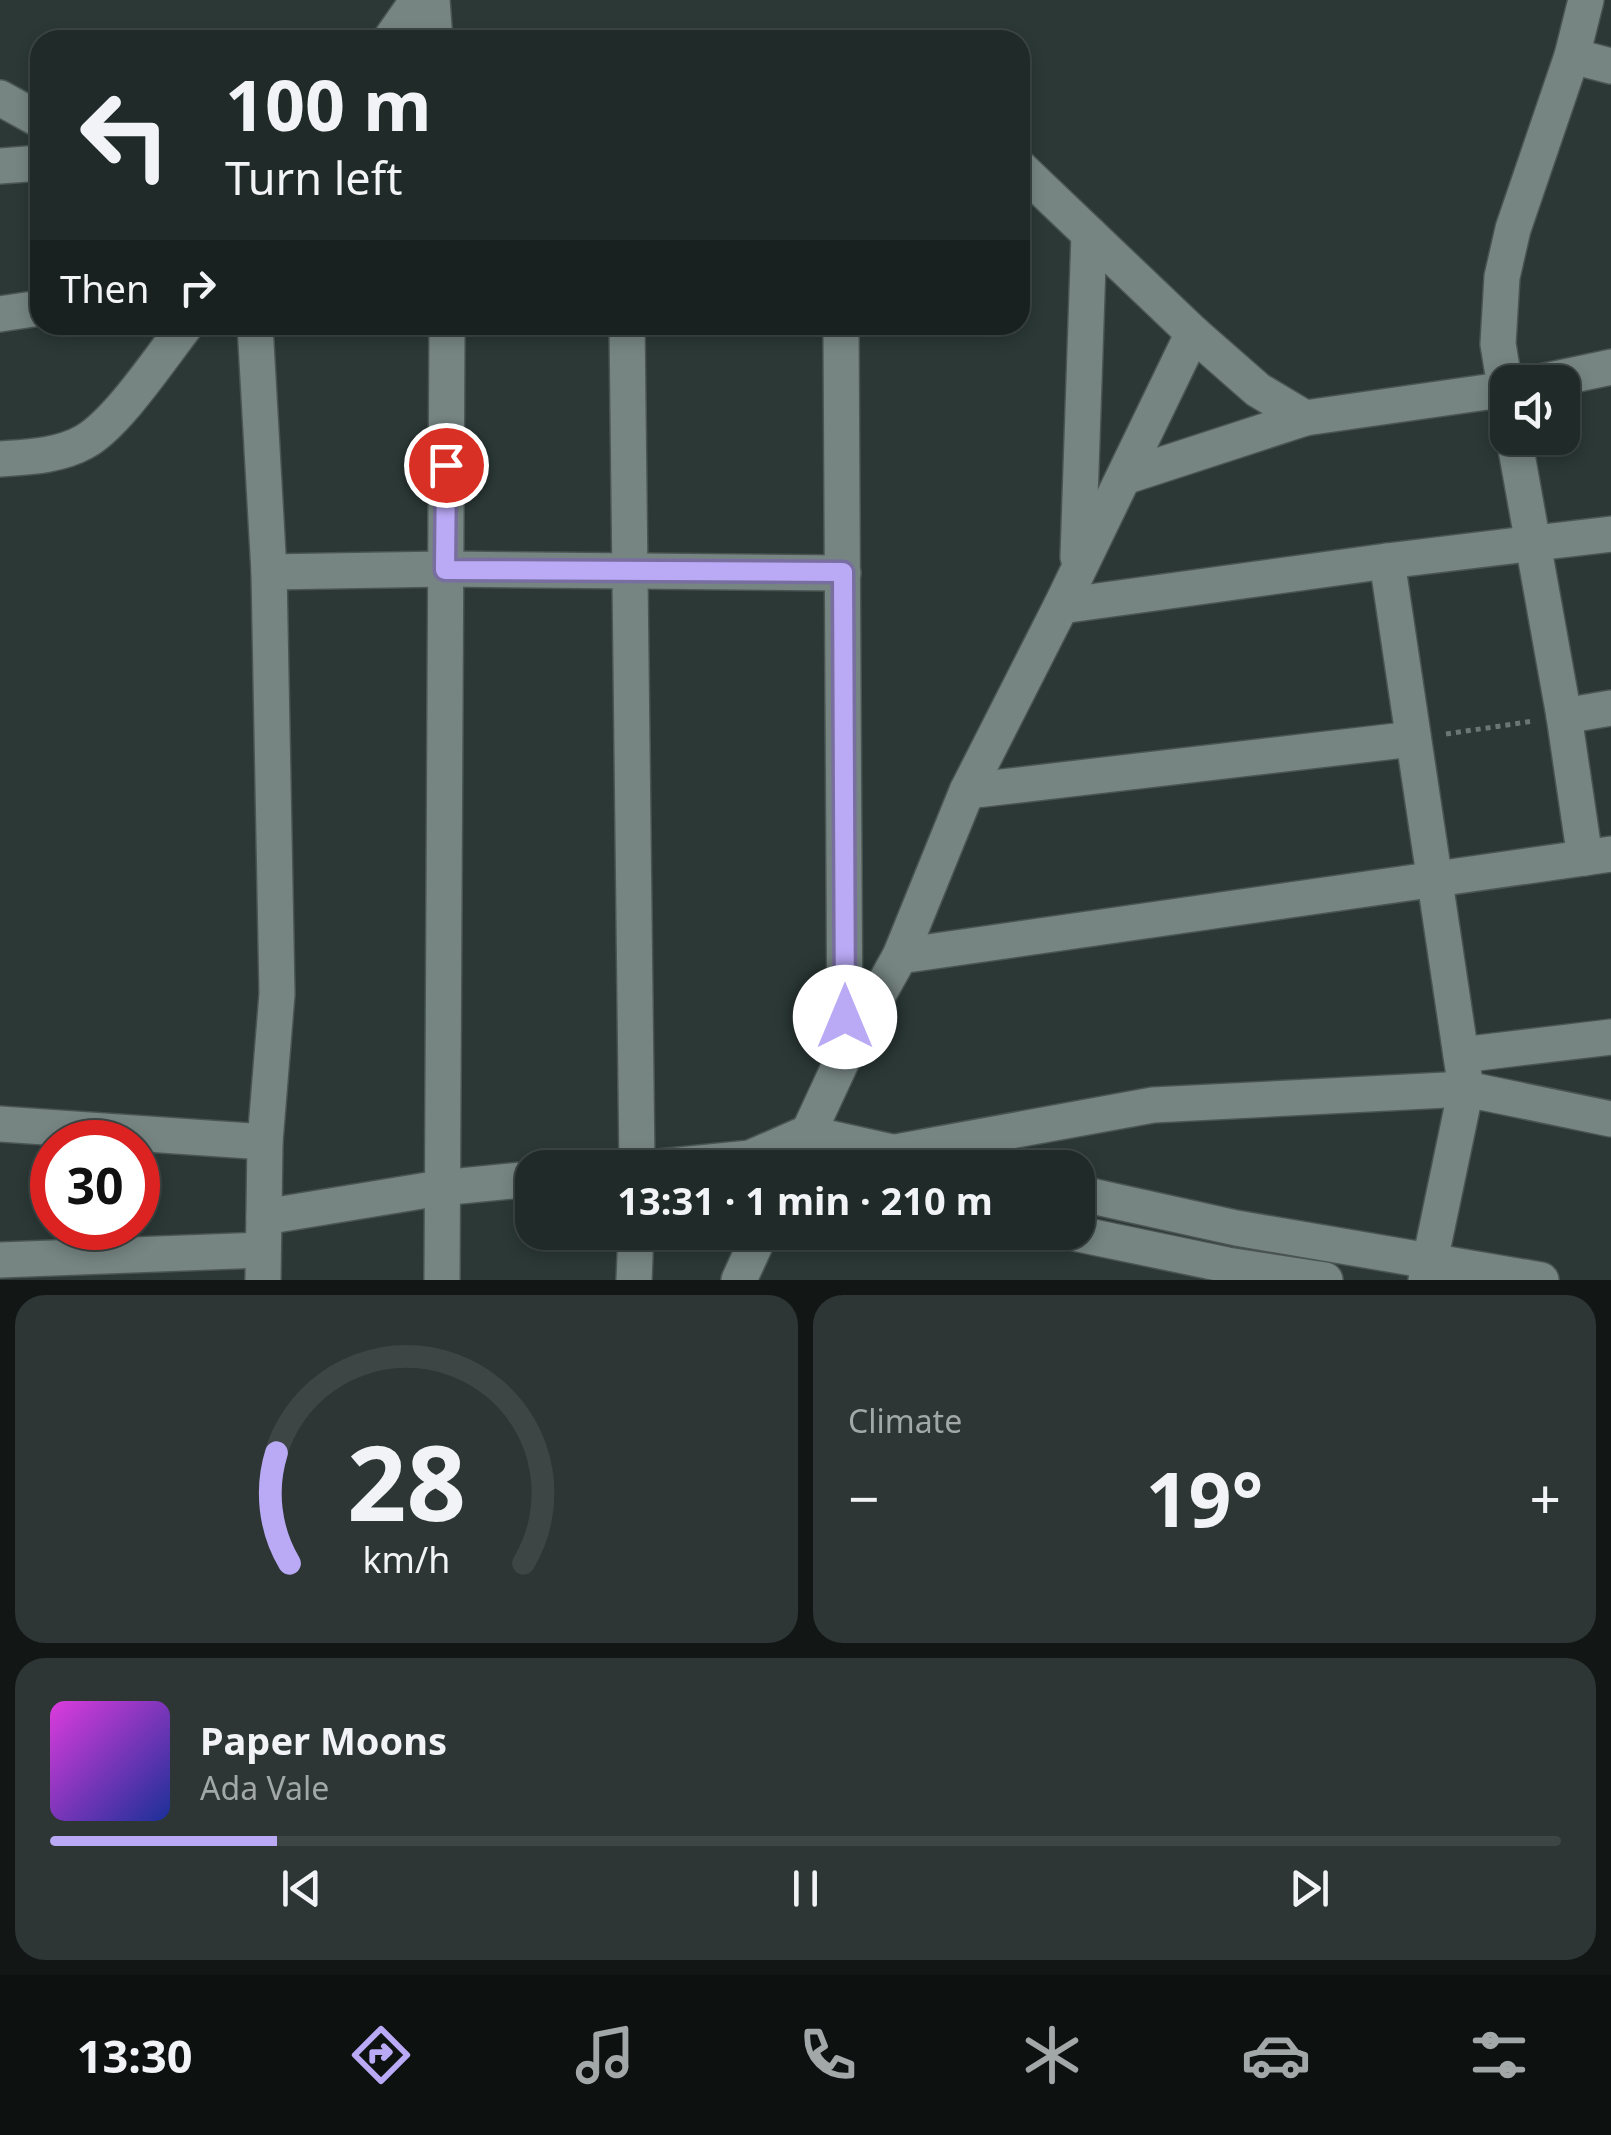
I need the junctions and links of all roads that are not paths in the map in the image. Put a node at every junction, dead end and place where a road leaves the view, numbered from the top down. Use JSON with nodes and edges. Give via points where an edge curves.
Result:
{"nodes":[{"id":1,"x":418,"y":0,"type":"edge"},
{"id":2,"x":432,"y":0,"type":"edge"},
{"id":3,"x":1586,"y":0,"type":"edge"},
{"id":4,"x":397,"y":30,"type":"edge"},
{"id":5,"x":434,"y":30,"type":"edge"},
{"id":6,"x":1572,"y":56,"type":"junction"},
{"id":7,"x":1611,"y":66,"type":"edge"},
{"id":8,"x":0,"y":98,"type":"edge"},
{"id":9,"x":30,"y":114,"type":"edge"},
{"id":10,"x":30,"y":164,"type":"edge"},
{"id":11,"x":0,"y":166,"type":"edge"},
{"id":12,"x":1030,"y":178,"type":"edge"},
{"id":13,"x":1089,"y":234,"type":"junction"},
{"id":14,"x":30,"y":310,"type":"edge"},
{"id":15,"x":0,"y":314,"type":"edge"},
{"id":16,"x":1193,"y":333,"type":"junction"},
{"id":17,"x":178,"y":335,"type":"edge"},
{"id":18,"x":256,"y":335,"type":"edge"},
{"id":19,"x":447,"y":335,"type":"edge"},
{"id":20,"x":626,"y":335,"type":"edge"},
{"id":21,"x":842,"y":335,"type":"edge"},
{"id":22,"x":1502,"y":365,"type":"edge"},
{"id":23,"x":1611,"y":367,"type":"edge"},
{"id":24,"x":1580,"y":374,"type":"edge"},
{"id":25,"x":1490,"y":397,"type":"edge"},
{"id":26,"x":1304,"y":418,"type":"junction"},
{"id":27,"x":1517,"y":455,"type":"edge"},
{"id":28,"x":0,"y":460,"type":"edge"},
{"id":29,"x":1124,"y":477,"type":"junction"},
{"id":30,"x":1611,"y":534,"type":"edge"},
{"id":31,"x":1534,"y":543,"type":"junction"},
{"id":32,"x":1387,"y":560,"type":"junction"},
{"id":33,"x":445,"y":570,"type":"junction"},
{"id":34,"x":270,"y":572,"type":"junction"},
{"id":35,"x":630,"y":572,"type":"junction"},
{"id":36,"x":843,"y":572,"type":"junction"},
{"id":37,"x":1077,"y":572,"type":"junction"},
{"id":38,"x":1061,"y":606,"type":"junction"},
{"id":39,"x":1611,"y":708,"type":"edge"},
{"id":40,"x":1564,"y":716,"type":"junction"},
{"id":41,"x":1413,"y":739,"type":"junction"},
{"id":42,"x":967,"y":791,"type":"junction"},
{"id":43,"x":1598,"y":856,"type":"edge"},
{"id":44,"x":1434,"y":881,"type":"junction"},
{"id":45,"x":900,"y":956,"type":"junction"},
{"id":46,"x":1611,"y":1038,"type":"edge"},
{"id":47,"x":845,"y":1054,"type":"junction"},
{"id":48,"x":1464,"y":1072,"type":"junction"},
{"id":49,"x":1611,"y":1120,"type":"edge"},
{"id":50,"x":0,"y":1124,"type":"edge"},
{"id":51,"x":807,"y":1133,"type":"junction"},
{"id":52,"x":265,"y":1142,"type":"junction"},
{"id":53,"x":638,"y":1150,"type":"edge"},
{"id":54,"x":782,"y":1150,"type":"edge"},
{"id":55,"x":800,"y":1150,"type":"edge"},
{"id":56,"x":887,"y":1150,"type":"edge"},
{"id":57,"x":907,"y":1150,"type":"edge"},
{"id":58,"x":515,"y":1181,"type":"edge"},
{"id":59,"x":440,"y":1188,"type":"junction"},
{"id":60,"x":1095,"y":1197,"type":"edge"},
{"id":61,"x":1236,"y":1228,"type":"junction"},
{"id":62,"x":1095,"y":1239,"type":"edge"},
{"id":63,"x":263,"y":1249,"type":"edge"},
{"id":64,"x":635,"y":1250,"type":"edge"},
{"id":65,"x":752,"y":1250,"type":"edge"},
{"id":66,"x":0,"y":1260,"type":"edge"},
{"id":67,"x":71,"y":1268,"type":"edge"},
{"id":68,"x":1428,"y":1270,"type":"edge"},
{"id":69,"x":1226,"y":1273,"type":"edge"},
{"id":70,"x":442,"y":1280,"type":"edge"},
{"id":71,"x":634,"y":1280,"type":"edge"},
{"id":72,"x":738,"y":1280,"type":"edge"},
{"id":73,"x":1325,"y":1280,"type":"edge"},
{"id":74,"x":1541,"y":1280,"type":"edge"}],
"edges":[{"from":1,"to":4,"type":"street"},
{"from":2,"to":5,"type":"street"},
{"from":3,"to":6,"type":"street"},
{"from":6,"to":7,"type":"street"},
{"from":6,"to":22,"type":"street","via":[[1502,276]]},
{"from":8,"to":9,"type":"street"},
{"from":10,"to":11,"type":"street"},
{"from":12,"to":13,"type":"street"},
{"from":13,"to":16,"type":"street"},
{"from":13,"to":37,"type":"street"},
{"from":14,"to":15,"type":"street"},
{"from":16,"to":26,"type":"street","via":[[1258,390]]},
{"from":16,"to":29,"type":"street"},
{"from":17,"to":28,"type":"street","via":[[85,442]]},
{"from":18,"to":34,"type":"street"},
{"from":19,"to":33,"type":"street"},
{"from":20,"to":35,"type":"street"},
{"from":21,"to":36,"type":"street"},
{"from":23,"to":24,"type":"street"},
{"from":25,"to":26,"type":"street"},
{"from":26,"to":29,"type":"street"},
{"from":27,"to":31,"type":"street"},
{"from":29,"to":37,"type":"street"},
{"from":30,"to":31,"type":"street"},
{"from":31,"to":32,"type":"street"},
{"from":31,"to":40,"type":"street"},
{"from":32,"to":38,"type":"street"},
{"from":32,"to":41,"type":"street"},
{"from":33,"to":34,"type":"street"},
{"from":33,"to":35,"type":"street"},
{"from":33,"to":59,"type":"street"},
{"from":34,"to":52,"type":"street","via":[[278,994]]},
{"from":35,"to":36,"type":"street"},
{"from":35,"to":53,"type":"street"},
{"from":36,"to":47,"type":"street"},
{"from":37,"to":38,"type":"street"},
{"from":38,"to":42,"type":"street"},
{"from":39,"to":40,"type":"street"},
{"from":40,"to":43,"type":"street"},
{"from":41,"to":42,"type":"street"},
{"from":41,"to":44,"type":"street"},
{"from":42,"to":45,"type":"street"},
{"from":43,"to":44,"type":"street"},
{"from":44,"to":45,"type":"street"},
{"from":44,"to":48,"type":"street"},
{"from":45,"to":47,"type":"street"},
{"from":46,"to":48,"type":"street"},
{"from":47,"to":51,"type":"street"},
{"from":48,"to":49,"type":"street"},
{"from":48,"to":57,"type":"street","via":[[1153,1105]]},
{"from":48,"to":68,"type":"street"},
{"from":50,"to":52,"type":"street"},
{"from":51,"to":54,"type":"street"},
{"from":51,"to":55,"type":"street"},
{"from":51,"to":56,"type":"street"},
{"from":52,"to":63,"type":"street"},
{"from":58,"to":59,"type":"street"},
{"from":59,"to":63,"type":"street"},
{"from":59,"to":70,"type":"street"},
{"from":60,"to":61,"type":"street"},
{"from":61,"to":68,"type":"street"},
{"from":61,"to":69,"type":"street"},
{"from":62,"to":69,"type":"street"},
{"from":63,"to":67,"type":"street"},
{"from":64,"to":71,"type":"street"},
{"from":65,"to":72,"type":"street"},
{"from":66,"to":67,"type":"street"},
{"from":68,"to":74,"type":"street"},
{"from":69,"to":73,"type":"street"}]}
